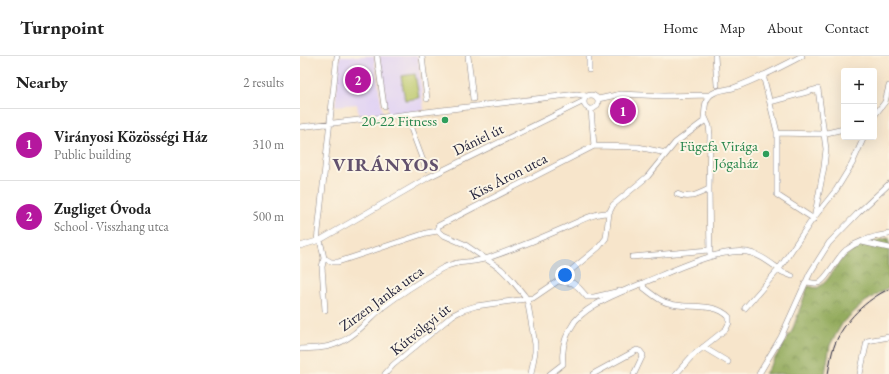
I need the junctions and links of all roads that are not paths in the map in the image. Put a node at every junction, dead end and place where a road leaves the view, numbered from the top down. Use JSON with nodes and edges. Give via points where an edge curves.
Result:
{"nodes":[{"id":1,"x":337,"y":56,"type":"edge"},
{"id":2,"x":377,"y":56,"type":"edge"},
{"id":3,"x":422,"y":56,"type":"edge"},
{"id":4,"x":468,"y":56,"type":"edge"},
{"id":5,"x":589,"y":56,"type":"edge"},
{"id":6,"x":715,"y":56,"type":"edge"},
{"id":7,"x":802,"y":56,"type":"edge"},
{"id":8,"x":589,"y":70,"type":"dead end"},
{"id":9,"x":763,"y":75,"type":"junction"},
{"id":10,"x":718,"y":85,"type":"dead end"},
{"id":11,"x":889,"y":86,"type":"edge"},
{"id":12,"x":710,"y":95,"type":"junction"},
{"id":13,"x":427,"y":99,"type":"dead end"},
{"id":14,"x":473,"y":99,"type":"dead end"},
{"id":15,"x":585,"y":99,"type":"junction"},
{"id":16,"x":598,"y":99,"type":"junction"},
{"id":17,"x":770,"y":102,"type":"junction"},
{"id":18,"x":887,"y":104,"type":"edge"},
{"id":19,"x":384,"y":106,"type":"dead end"},
{"id":20,"x":591,"y":109,"type":"junction"},
{"id":21,"x":877,"y":113,"type":"edge"},
{"id":22,"x":406,"y":115,"type":"junction"},
{"id":23,"x":705,"y":117,"type":"junction"},
{"id":24,"x":329,"y":125,"type":"junction"},
{"id":25,"x":300,"y":127,"type":"edge"},
{"id":26,"x":841,"y":130,"type":"edge"},
{"id":27,"x":777,"y":133,"type":"junction"},
{"id":28,"x":825,"y":133,"type":"junction"},
{"id":29,"x":863,"y":140,"type":"edge"},
{"id":30,"x":594,"y":146,"type":"junction"},
{"id":31,"x":666,"y":153,"type":"junction"},
{"id":32,"x":426,"y":169,"type":"dead end"},
{"id":33,"x":889,"y":184,"type":"edge"},
{"id":34,"x":709,"y":189,"type":"junction"},
{"id":35,"x":677,"y":194,"type":"dead end"},
{"id":36,"x":610,"y":213,"type":"junction"},
{"id":37,"x":814,"y":219,"type":"junction"},
{"id":38,"x":438,"y":231,"type":"junction"},
{"id":39,"x":889,"y":234,"type":"edge"},
{"id":40,"x":318,"y":240,"type":"junction"},
{"id":41,"x":861,"y":242,"type":"junction"},
{"id":42,"x":300,"y":246,"type":"edge"},
{"id":43,"x":889,"y":248,"type":"edge"},
{"id":44,"x":709,"y":250,"type":"junction"},
{"id":45,"x":632,"y":256,"type":"dead end"},
{"id":46,"x":710,"y":257,"type":"junction"},
{"id":47,"x":324,"y":258,"type":"junction"},
{"id":48,"x":485,"y":259,"type":"junction"},
{"id":49,"x":777,"y":268,"type":"junction"},
{"id":50,"x":792,"y":276,"type":"dead end"},
{"id":51,"x":558,"y":281,"type":"junction"},
{"id":52,"x":806,"y":282,"type":"junction"},
{"id":53,"x":644,"y":283,"type":"junction"},
{"id":54,"x":623,"y":291,"type":"junction"},
{"id":55,"x":527,"y":299,"type":"junction"},
{"id":56,"x":745,"y":308,"type":"dead end"},
{"id":57,"x":325,"y":310,"type":"dead end"},
{"id":58,"x":889,"y":337,"type":"edge"},
{"id":59,"x":703,"y":347,"type":"junction"},
{"id":60,"x":300,"y":349,"type":"edge"},
{"id":61,"x":728,"y":362,"type":"dead end"},
{"id":62,"x":385,"y":374,"type":"edge"},
{"id":63,"x":531,"y":374,"type":"edge"},
{"id":64,"x":550,"y":374,"type":"edge"},
{"id":65,"x":593,"y":374,"type":"edge"},
{"id":66,"x":634,"y":374,"type":"edge"},
{"id":67,"x":676,"y":374,"type":"edge"},
{"id":68,"x":759,"y":374,"type":"edge"},
{"id":69,"x":860,"y":374,"type":"edge"}],
"edges":[{"from":1,"to":24,"type":"street"},
{"from":2,"to":19,"type":"street"},
{"from":3,"to":13,"type":"street"},
{"from":4,"to":14,"type":"street"},
{"from":5,"to":8,"type":"street"},
{"from":6,"to":10,"type":"street"},
{"from":7,"to":9,"type":"street"},
{"from":9,"to":12,"type":"street"},
{"from":9,"to":17,"type":"street"},
{"from":11,"to":18,"type":"street"},
{"from":12,"to":16,"type":"street","via":[[621,94]]},
{"from":12,"to":23,"type":"street","via":[[706,101]]},
{"from":15,"to":16,"type":"street","via":[[593,95]]},
{"from":15,"to":20,"type":"street","via":[[586,107]]},
{"from":15,"to":22,"type":"street","via":[[577,94]]},
{"from":15,"to":40,"type":"street","name":"Dániel út","via":[[429,177]]},
{"from":16,"to":20,"type":"street","via":[[597,106]]},
{"from":17,"to":27,"type":"street"},
{"from":17,"to":28,"type":"street","via":[[818,89]]},
{"from":18,"to":21,"type":"street"},
{"from":20,"to":30,"type":"street"},
{"from":22,"to":24,"type":"street"},
{"from":22,"to":32,"type":"street"},
{"from":23,"to":31,"type":"street","name":"Kútvölgyi út","via":[[700,125]]},
{"from":23,"to":34,"type":"street","via":[[710,135]]},
{"from":24,"to":25,"type":"street"},
{"from":24,"to":40,"type":"street"},
{"from":26,"to":28,"type":"street"},
{"from":27,"to":28,"type":"street"},
{"from":27,"to":37,"type":"street","via":[[777,195]]},
{"from":28,"to":37,"type":"street","via":[[824,167]]},
{"from":29,"to":37,"type":"street","via":[[850,169]]},
{"from":30,"to":31,"type":"street","via":[[638,147]]},
{"from":30,"to":38,"type":"street","name":"Kiss Áron utca","via":[[438,226]]},
{"from":31,"to":36,"type":"street","name":"Kútvölgyi út","via":[[648,176],[613,205]]},
{"from":33,"to":52,"type":"street","via":[[829,243]]},
{"from":34,"to":35,"type":"street","via":[[692,197]]},
{"from":34,"to":44,"type":"street"},
{"from":36,"to":48,"type":"street","name":"Zirzen Janka utca","via":[[604,212]]},
{"from":36,"to":51,"type":"street","name":"Kútvölgyi út","via":[[604,241]]},
{"from":37,"to":49,"type":"street"},
{"from":38,"to":47,"type":"street","via":[[338,262]]},
{"from":38,"to":48,"type":"street","via":[[464,244]]},
{"from":39,"to":41,"type":"street"},
{"from":40,"to":42,"type":"street","name":"Dániel út"},
{"from":40,"to":47,"type":"street"},
{"from":41,"to":43,"type":"street"},
{"from":41,"to":52,"type":"street","via":[[840,256],[820,282]]},
{"from":44,"to":45,"type":"street"},
{"from":44,"to":46,"type":"street"},
{"from":46,"to":49,"type":"street","via":[[746,252],[757,255]]},
{"from":46,"to":53,"type":"street"},
{"from":47,"to":57,"type":"street","via":[[322,267]]},
{"from":48,"to":55,"type":"street","via":[[504,272]]},
{"from":48,"to":60,"type":"street","name":"Zirzen Janka utca","via":[[457,263],[441,269],[395,298],[361,329],[341,342],[327,347]]},
{"from":49,"to":50,"type":"street"},
{"from":49,"to":56,"type":"street"},
{"from":51,"to":54,"type":"street","via":[[573,283],[587,297]]},
{"from":51,"to":55,"type":"street","name":"Kútvölgyi út","via":[[533,298]]},
{"from":52,"to":68,"type":"street","via":[[789,322]]},
{"from":53,"to":54,"type":"street"},
{"from":53,"to":59,"type":"street","via":[[644,288],[668,304],[720,310],[729,317],[728,326]]},
{"from":54,"to":64,"type":"street","via":[[591,308],[576,321],[564,343],[563,364]]},
{"from":55,"to":62,"type":"street","name":"Kútvölgyi út","via":[[476,306],[453,315]]},
{"from":55,"to":63,"type":"street","via":[[535,344]]},
{"from":58,"to":69,"type":"street","via":[[867,341]]},
{"from":59,"to":61,"type":"street"},
{"from":59,"to":67,"type":"street"},
{"from":65,"to":66,"type":"street","via":[[633,352],[640,351],[642,359]]}]}
